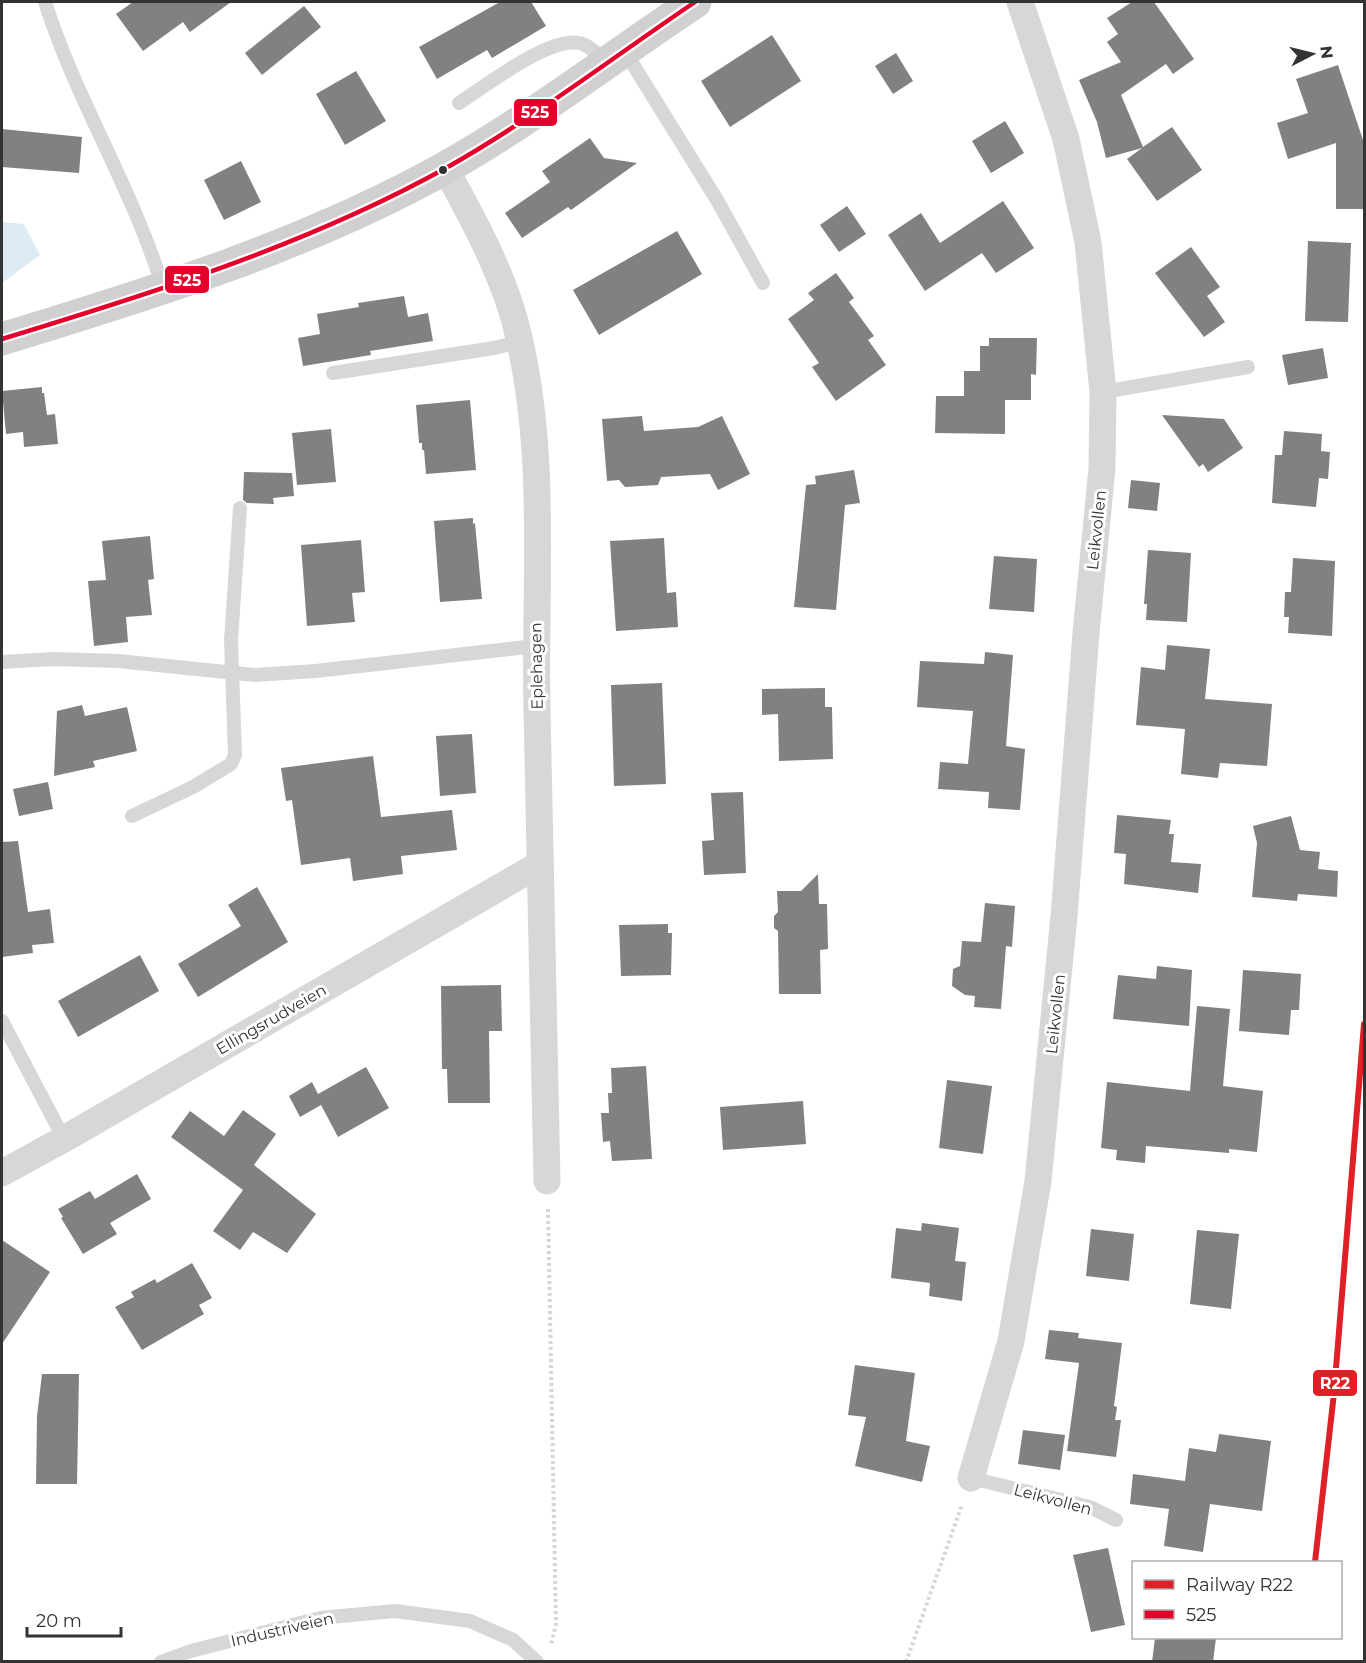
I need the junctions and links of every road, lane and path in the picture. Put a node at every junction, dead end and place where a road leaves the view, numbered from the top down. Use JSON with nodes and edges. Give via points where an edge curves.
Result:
{"nodes":[{"id":1,"x":45,"y":2,"type":"edge"},
{"id":2,"x":695,"y":2,"type":"edge"},
{"id":3,"x":1020,"y":2,"type":"edge"},
{"id":4,"x":615,"y":56,"type":"junction"},
{"id":5,"x":459,"y":104,"type":"dead end"},
{"id":6,"x":445,"y":168,"type":"junction"},
{"id":7,"x":763,"y":283,"type":"dead end"},
{"id":8,"x":164,"y":288,"type":"junction"},
{"id":9,"x":2,"y":339,"type":"edge"},
{"id":10,"x":520,"y":342,"type":"junction"},
{"id":11,"x":1248,"y":367,"type":"dead end"},
{"id":12,"x":333,"y":373,"type":"dead end"},
{"id":13,"x":1103,"y":392,"type":"junction"},
{"id":14,"x":240,"y":508,"type":"dead end"},
{"id":15,"x":535,"y":646,"type":"junction"},
{"id":16,"x":2,"y":662,"type":"edge"},
{"id":17,"x":232,"y":674,"type":"junction"},
{"id":18,"x":132,"y":816,"type":"dead end"},
{"id":19,"x":540,"y":864,"type":"junction"},
{"id":20,"x":2,"y":1021,"type":"edge"},
{"id":21,"x":64,"y":1139,"type":"junction"},
{"id":22,"x":2,"y":1173,"type":"edge"},
{"id":23,"x":547,"y":1181,"type":"joint"},
{"id":24,"x":971,"y":1478,"type":"junction"},
{"id":25,"x":1116,"y":1520,"type":"dead end"},
{"id":26,"x":549,"y":1652,"type":"dead end"},
{"id":27,"x":161,"y":1662,"type":"edge"},
{"id":28,"x":537,"y":1662,"type":"edge"},
{"id":29,"x":906,"y":1662,"type":"edge"}],
"edges":[{"from":1,"to":8,"type":"lane","via":[[63,54],[144,233]]},
{"from":2,"to":4,"type":"main road"},
{"from":3,"to":13,"type":"street","name":"Leikvollen","via":[[1066,139],[1086,231]]},
{"from":4,"to":5,"type":"lane","via":[[579,43],[556,45]]},
{"from":4,"to":6,"type":"main road"},
{"from":4,"to":7,"type":"lane","via":[[717,200]]},
{"from":6,"to":8,"type":"main road","via":[[291,241]]},
{"from":6,"to":10,"type":"street","name":"Eplehagen","via":[[492,260]]},
{"from":8,"to":9,"type":"main road"},
{"from":10,"to":12,"type":"lane"},
{"from":10,"to":15,"type":"street","name":"Eplehagen","via":[[536,456]]},
{"from":11,"to":13,"type":"lane"},
{"from":13,"to":24,"type":"street","name":"Leikvollen","via":[[1102,468],[1038,1181],[1011,1341]]},
{"from":14,"to":17,"type":"lane"},
{"from":15,"to":17,"type":"lane","via":[[285,674]]},
{"from":15,"to":19,"type":"street","name":"Eplehagen"},
{"from":16,"to":17,"type":"lane","via":[[108,660]]},
{"from":17,"to":18,"type":"lane","via":[[236,749],[231,764]]},
{"from":19,"to":21,"type":"street","name":"Ellingsrudveien"},
{"from":19,"to":23,"type":"street","name":"Eplehagen"},
{"from":20,"to":21,"type":"lane"},
{"from":21,"to":22,"type":"street","name":"Ellingsrudveien"},
{"from":23,"to":26,"type":"path","via":[[556,1624]]},
{"from":24,"to":25,"type":"lane","name":"Leikvollen","via":[[1090,1507]]},
{"from":24,"to":29,"type":"path"},
{"from":27,"to":28,"type":"lane","name":"Industriveien","via":[[320,1618],[395,1611],[470,1621],[513,1640]]}]}
